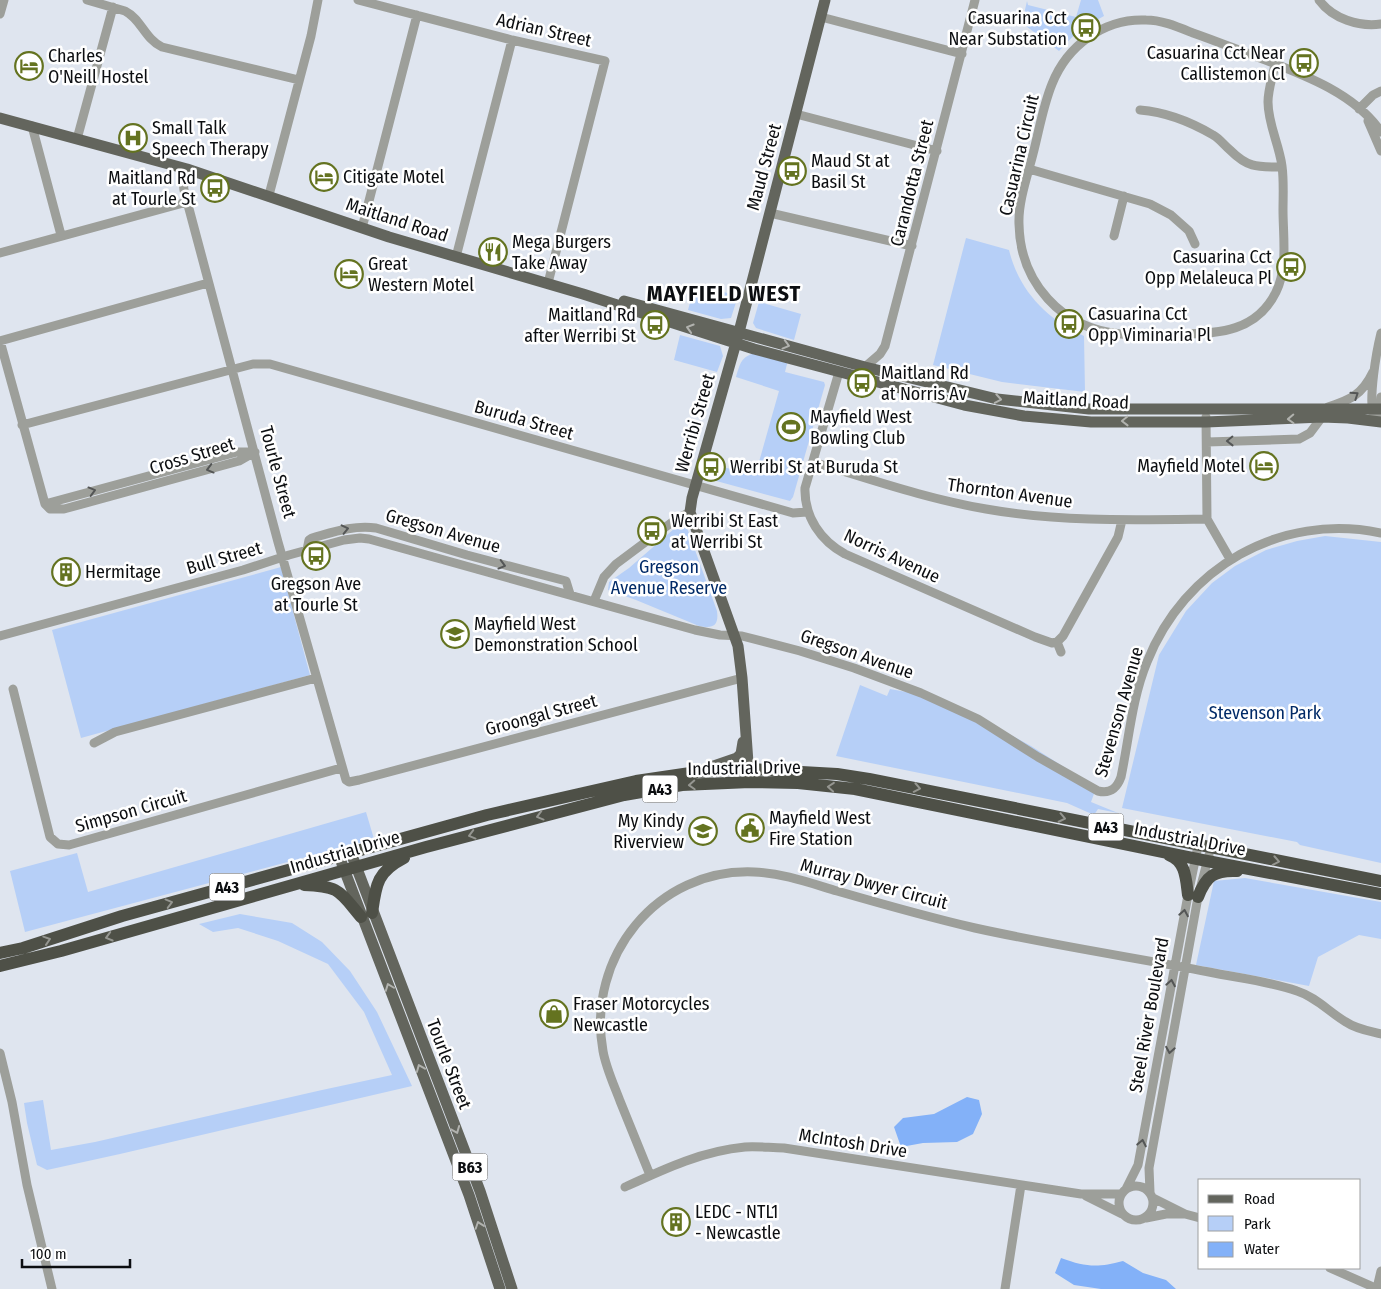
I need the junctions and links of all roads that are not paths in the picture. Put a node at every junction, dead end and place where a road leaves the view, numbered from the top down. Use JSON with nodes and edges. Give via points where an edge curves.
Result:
{"nodes":[{"id":1,"x":4,"y":0,"type":"edge"},
{"id":2,"x":87,"y":0,"type":"edge"},
{"id":3,"x":318,"y":0,"type":"edge"},
{"id":4,"x":358,"y":0,"type":"edge"},
{"id":5,"x":825,"y":0,"type":"edge"},
{"id":6,"x":975,"y":0,"type":"edge"},
{"id":7,"x":1319,"y":0,"type":"edge"},
{"id":8,"x":113,"y":7,"type":"junction"},
{"id":9,"x":0,"y":14,"type":"edge"},
{"id":10,"x":417,"y":15,"type":"junction"},
{"id":11,"x":821,"y":16,"type":"junction"},
{"id":12,"x":1381,"y":24,"type":"edge"},
{"id":13,"x":512,"y":40,"type":"junction"},
{"id":14,"x":962,"y":54,"type":"junction"},
{"id":15,"x":1275,"y":64,"type":"junction"},
{"id":16,"x":299,"y":80,"type":"junction"},
{"id":17,"x":1381,"y":91,"type":"edge"},
{"id":18,"x":1140,"y":110,"type":"dead end"},
{"id":19,"x":1362,"y":111,"type":"junction"},
{"id":20,"x":796,"y":114,"type":"junction"},
{"id":21,"x":0,"y":118,"type":"edge"},
{"id":22,"x":32,"y":126,"type":"junction"},
{"id":23,"x":1381,"y":132,"type":"edge"},
{"id":24,"x":78,"y":139,"type":"junction"},
{"id":25,"x":1381,"y":150,"type":"edge"},
{"id":26,"x":936,"y":151,"type":"junction"},
{"id":27,"x":1282,"y":167,"type":"junction"},
{"id":28,"x":186,"y":168,"type":"junction"},
{"id":29,"x":1029,"y":169,"type":"junction"},
{"id":30,"x":269,"y":195,"type":"junction"},
{"id":31,"x":1124,"y":196,"type":"junction"},
{"id":32,"x":187,"y":202,"type":"junction"},
{"id":33,"x":770,"y":213,"type":"junction"},
{"id":34,"x":362,"y":228,"type":"junction"},
{"id":35,"x":61,"y":235,"type":"junction"},
{"id":36,"x":1114,"y":236,"type":"dead end"},
{"id":37,"x":1195,"y":244,"type":"dead end"},
{"id":38,"x":912,"y":246,"type":"junction"},
{"id":39,"x":0,"y":253,"type":"edge"},
{"id":40,"x":456,"y":257,"type":"junction"},
{"id":41,"x":208,"y":283,"type":"junction"},
{"id":42,"x":548,"y":283,"type":"junction"},
{"id":43,"x":1381,"y":333,"type":"edge"},
{"id":44,"x":738,"y":338,"type":"junction"},
{"id":45,"x":0,"y":341,"type":"edge"},
{"id":46,"x":866,"y":367,"type":"junction"},
{"id":47,"x":1375,"y":368,"type":"junction"},
{"id":48,"x":232,"y":370,"type":"junction"},
{"id":49,"x":839,"y":372,"type":"junction"},
{"id":50,"x":1378,"y":406,"type":"edge"},
{"id":51,"x":1205,"y":409,"type":"junction"},
{"id":52,"x":1322,"y":413,"type":"junction"},
{"id":53,"x":1378,"y":421,"type":"edge"},
{"id":54,"x":1206,"y":422,"type":"junction"},
{"id":55,"x":22,"y":425,"type":"junction"},
{"id":56,"x":1207,"y":442,"type":"junction"},
{"id":57,"x":255,"y":452,"type":"junction"},
{"id":58,"x":813,"y":462,"type":"junction"},
{"id":59,"x":695,"y":486,"type":"junction"},
{"id":60,"x":690,"y":512,"type":"junction"},
{"id":61,"x":807,"y":512,"type":"junction"},
{"id":62,"x":1207,"y":519,"type":"junction"},
{"id":63,"x":1122,"y":520,"type":"junction"},
{"id":64,"x":1381,"y":533,"type":"edge"},
{"id":65,"x":283,"y":557,"type":"junction"},
{"id":66,"x":1230,"y":559,"type":"junction"},
{"id":67,"x":594,"y":601,"type":"junction"},
{"id":68,"x":733,"y":635,"type":"junction"},
{"id":69,"x":0,"y":636,"type":"edge"},
{"id":70,"x":1057,"y":642,"type":"junction"},
{"id":71,"x":1061,"y":652,"type":"dead end"},
{"id":72,"x":316,"y":678,"type":"junction"},
{"id":73,"x":742,"y":678,"type":"junction"},
{"id":74,"x":13,"y":689,"type":"dead end"},
{"id":75,"x":744,"y":723,"type":"junction"},
{"id":76,"x":94,"y":743,"type":"dead end"},
{"id":77,"x":341,"y":768,"type":"junction"},
{"id":78,"x":696,"y":772,"type":"junction"},
{"id":79,"x":749,"y":776,"type":"junction"},
{"id":80,"x":349,"y":782,"type":"joint"},
{"id":81,"x":1114,"y":790,"type":"joint"},
{"id":82,"x":426,"y":847,"type":"junction"},
{"id":83,"x":1157,"y":850,"type":"junction"},
{"id":84,"x":1203,"y":853,"type":"junction"},
{"id":85,"x":345,"y":854,"type":"junction"},
{"id":86,"x":349,"y":869,"type":"junction"},
{"id":87,"x":1282,"y":874,"type":"junction"},
{"id":88,"x":1381,"y":881,"type":"edge"},
{"id":89,"x":290,"y":885,"type":"junction"},
{"id":90,"x":1381,"y":894,"type":"edge"},
{"id":91,"x":1193,"y":896,"type":"junction"},
{"id":92,"x":367,"y":915,"type":"junction"},
{"id":93,"x":0,"y":953,"type":"edge"},
{"id":94,"x":1175,"y":965,"type":"junction"},
{"id":95,"x":0,"y":966,"type":"edge"},
{"id":96,"x":1185,"y":968,"type":"junction"},
{"id":97,"x":1381,"y":1034,"type":"edge"},
{"id":98,"x":0,"y":1053,"type":"edge"},
{"id":99,"x":650,"y":1175,"type":"junction"},
{"id":100,"x":1021,"y":1185,"type":"junction"},
{"id":101,"x":625,"y":1187,"type":"dead end"},
{"id":102,"x":1124,"y":1191,"type":"junction"},
{"id":103,"x":1081,"y":1194,"type":"junction"},
{"id":104,"x":1152,"y":1195,"type":"junction"},
{"id":105,"x":1122,"y":1214,"type":"junction"},
{"id":106,"x":1185,"y":1214,"type":"junction"},
{"id":107,"x":1198,"y":1217,"type":"edge"},
{"id":108,"x":1146,"y":1218,"type":"junction"},
{"id":109,"x":1332,"y":1269,"type":"edge"},
{"id":110,"x":1381,"y":1271,"type":"edge"},
{"id":111,"x":52,"y":1289,"type":"edge"},
{"id":112,"x":500,"y":1289,"type":"edge"},
{"id":113,"x":512,"y":1289,"type":"edge"},
{"id":114,"x":1004,"y":1289,"type":"edge"},
{"id":115,"x":1377,"y":1289,"type":"edge"}],
"edges":[{"from":1,"to":9,"type":"street"},
{"from":2,"to":8,"type":"street"},
{"from":3,"to":16,"type":"street"},
{"from":4,"to":10,"type":"street","name":"Adrian Street"},
{"from":5,"to":11,"type":"main road","name":"Maud Street"},
{"from":6,"to":14,"type":"street","name":"Carandotta Street"},
{"from":7,"to":12,"type":"street","via":[[1338,16],[1357,23]]},
{"from":8,"to":16,"type":"street","via":[[130,14],[149,38],[162,47]]},
{"from":8,"to":24,"type":"street"},
{"from":10,"to":13,"type":"street","name":"Adrian Street"},
{"from":10,"to":34,"type":"street"},
{"from":11,"to":14,"type":"street"},
{"from":11,"to":20,"type":"main road","name":"Maud Street"},
{"from":13,"to":40,"type":"street"},
{"from":13,"to":42,"type":"street","name":"Adrian Street","via":[[605,61]]},
{"from":14,"to":26,"type":"street","name":"Carandotta Street"},
{"from":15,"to":19,"type":"street","name":"Casuarina Circuit","via":[[1314,79]]},
{"from":15,"to":27,"type":"street","name":"Casuarina Circuit","via":[[1268,99],[1269,120]]},
{"from":15,"to":29,"type":"street","name":"Casuarina Circuit","via":[[1162,22],[1129,21],[1095,32],[1068,55],[1052,85]]},
{"from":16,"to":30,"type":"street"},
{"from":17,"to":19,"type":"street","via":[[1372,95]]},
{"from":18,"to":27,"type":"street","via":[[1179,119],[1214,135],[1239,159],[1255,167]]},
{"from":19,"to":23,"type":"street","name":"Casuarina Circuit"},
{"from":19,"to":25,"type":"street","name":"Casuarina Circuit"},
{"from":20,"to":26,"type":"street"},
{"from":20,"to":33,"type":"main road","name":"Maud Street"},
{"from":21,"to":22,"type":"main road","name":"Maitland Road"},
{"from":22,"to":24,"type":"main road","name":"Maitland Road"},
{"from":22,"to":35,"type":"street"},
{"from":24,"to":28,"type":"main road","name":"Maitland Road"},
{"from":26,"to":38,"type":"street","name":"Carandotta Street"},
{"from":27,"to":29,"type":"street","name":"Casuarina Circuit","via":[[1283,252],[1277,291],[1268,305],[1242,326],[1201,334],[1120,334],[1094,329],[1071,318],[1046,298],[1022,255],[1018,222]]},
{"from":28,"to":30,"type":"main road","name":"Maitland Road"},
{"from":28,"to":32,"type":"street","name":"Tourle Street","via":[[183,185]]},
{"from":29,"to":31,"type":"street"},
{"from":30,"to":34,"type":"main road","name":"Maitland Road"},
{"from":31,"to":36,"type":"street"},
{"from":31,"to":37,"type":"street","via":[[1171,215],[1189,231]]},
{"from":32,"to":35,"type":"street"},
{"from":32,"to":41,"type":"street","name":"Tourle Street"},
{"from":33,"to":38,"type":"street"},
{"from":33,"to":44,"type":"main road","name":"Maud Street"},
{"from":34,"to":40,"type":"main road","name":"Maitland Road"},
{"from":35,"to":39,"type":"street"},
{"from":38,"to":46,"type":"street","name":"Carandotta Street","via":[[885,346]]},
{"from":40,"to":42,"type":"main road","name":"Maitland Road"},
{"from":41,"to":45,"type":"street"},
{"from":41,"to":48,"type":"street","name":"Tourle Street"},
{"from":42,"to":44,"type":"main road","name":"Maitland Road","via":[[583,294],[631,302]]},
{"from":43,"to":47,"type":"street"},
{"from":44,"to":46,"type":"main road","name":"Maitland Road","one_way":true},
{"from":44,"to":49,"type":"main road","name":"Maitland Road"},
{"from":44,"to":59,"type":"main road","name":"Werribi Street"},
{"from":45,"to":55,"type":"street"},
{"from":46,"to":51,"type":"main road","name":"Maitland Road","one_way":true,"via":[[1025,403],[1089,409]]},
{"from":47,"to":50,"type":"street"},
{"from":52,"to":47,"type":"street","one_way":true,"via":[[1359,393]]},
{"from":48,"to":55,"type":"street","name":"Buruda Street"},
{"from":48,"to":57,"type":"street","name":"Tourle Street"},
{"from":48,"to":59,"type":"street","name":"Buruda Street","via":[[253,364],[270,364]]},
{"from":54,"to":49,"type":"main road","name":"Maitland Road","one_way":true,"via":[[1091,422],[1024,416]]},
{"from":49,"to":58,"type":"street","name":"Norris Avenue"},
{"from":50,"to":52,"type":"main road","name":"Maitland Road"},
{"from":50,"to":53,"type":"street","name":"Maitland Road"},
{"from":51,"to":52,"type":"main road","name":"Maitland Road"},
{"from":51,"to":54,"type":"street"},
{"from":52,"to":53,"type":"main road","name":"Maitland Road"},
{"from":52,"to":54,"type":"main road","name":"Maitland Road","one_way":true},
{"from":52,"to":56,"type":"street","one_way":true,"via":[[1310,433],[1299,440]]},
{"from":54,"to":56,"type":"street"},
{"from":55,"to":57,"type":"street","name":"Cross Street","via":[[45,504],[237,452]]},
{"from":56,"to":62,"type":"street"},
{"from":57,"to":65,"type":"street","name":"Tourle Street"},
{"from":58,"to":61,"type":"street","name":"Norris Avenue","via":[[805,488]]},
{"from":58,"to":63,"type":"street","name":"Thornton Avenue","via":[[942,500],[985,509],[1053,517]]},
{"from":59,"to":60,"type":"main road","name":"Werribi Street"},
{"from":59,"to":61,"type":"street","name":"Buruda Street","via":[[793,513]]},
{"from":60,"to":67,"type":"street","via":[[616,564],[604,576]]},
{"from":60,"to":68,"type":"main road"},
{"from":61,"to":70,"type":"street","name":"Norris Avenue","via":[[833,548],[1035,637]]},
{"from":62,"to":63,"type":"street","name":"Thornton Avenue"},
{"from":62,"to":66,"type":"street"},
{"from":63,"to":70,"type":"street","via":[[1118,538]]},
{"from":64,"to":66,"type":"street","name":"Stevenson Avenue","via":[[1349,528],[1309,530],[1257,546]]},
{"from":65,"to":67,"type":"street","name":"Gregson Avenue","via":[[307,550],[308,540],[312,538],[362,526],[566,581],[570,594]]},
{"from":65,"to":69,"type":"street","name":"Bull Street"},
{"from":65,"to":72,"type":"street","name":"Tourle Street"},
{"from":66,"to":81,"type":"street","name":"Stevenson Avenue","via":[[1186,598],[1157,638],[1138,691],[1121,777]]},
{"from":67,"to":68,"type":"street","name":"Gregson Avenue","via":[[695,630]]},
{"from":68,"to":73,"type":"main road","via":[[738,646]]},
{"from":68,"to":81,"type":"street","name":"Gregson Avenue","via":[[854,668],[921,693],[978,719],[1098,791]]},
{"from":70,"to":71,"type":"street"},
{"from":72,"to":76,"type":"street","via":[[115,732]]},
{"from":72,"to":77,"type":"street","name":"Tourle Street"},
{"from":73,"to":75,"type":"main road"},
{"from":73,"to":80,"type":"street","name":"Groongal Street"},
{"from":74,"to":77,"type":"street","name":"Simpson Circuit","via":[[50,837],[58,844],[69,845]]},
{"from":75,"to":78,"type":"main road","via":[[739,756]]},
{"from":75,"to":79,"type":"main road"},
{"from":77,"to":80,"type":"street","name":"Tourle Street"},
{"from":78,"to":79,"type":"highway","name":"Industrial Drive","number":"A43"},
{"from":78,"to":85,"type":"highway","name":"Industrial Drive","number":"A43","via":[[603,788],[487,815]]},
{"from":79,"to":82,"type":"highway","name":"Industrial Drive","number":"A43","one_way":true,"via":[[624,795]]},
{"from":83,"to":79,"type":"highway","name":"Industrial Drive","number":"A43","one_way":true,"via":[[855,789]]},
{"from":79,"to":84,"type":"highway","name":"Industrial Drive","number":"A43","one_way":true,"via":[[837,774],[869,779]]},
{"from":82,"to":86,"type":"highway","name":"Industrial Drive","number":"A43"},
{"from":82,"to":92,"type":"highway","via":[[381,875]]},
{"from":83,"to":84,"type":"highway","name":"Industrial Drive","number":"A43"},
{"from":83,"to":91,"type":"highway","via":[[1174,857],[1181,864]]},
{"from":84,"to":87,"type":"highway","name":"Industrial Drive","number":"A43"},
{"from":84,"to":88,"type":"highway","name":"Industrial Drive","number":"A43","one_way":true},
{"from":84,"to":91,"type":"street","name":"Steel River Boulevard"},
{"from":85,"to":86,"type":"main road","name":"Tourle Street","number":"B63"},
{"from":93,"to":85,"type":"highway","name":"Industrial Drive","number":"A43","one_way":true},
{"from":86,"to":89,"type":"highway","name":"Industrial Drive","number":"A43"},
{"from":86,"to":92,"type":"main road","name":"Tourle Street","number":"B63"},
{"from":87,"to":90,"type":"highway","name":"Industrial Drive","number":"A43"},
{"from":87,"to":91,"type":"highway","via":[[1234,870],[1217,873],[1210,876]]},
{"from":89,"to":92,"type":"highway","number":"B63","via":[[332,888]]},
{"from":89,"to":95,"type":"highway","name":"Industrial Drive","number":"A43","one_way":true},
{"from":94,"to":91,"type":"street","name":"Steel River Boulevard","one_way":true},
{"from":91,"to":96,"type":"street","name":"Steel River Boulevard"},
{"from":112,"to":92,"type":"main road","name":"Tourle Street","number":"B63","one_way":true},
{"from":92,"to":113,"type":"main road","name":"Tourle Street","number":"B63","one_way":true,"via":[[480,1191]]},
{"from":94,"to":96,"type":"street","name":"Murray Dwyer Circuit"},
{"from":94,"to":99,"type":"street","name":"Murray Dwyer Circuit","via":[[976,928],[778,874],[732,873],[706,878],[662,900],[637,923],[620,946],[602,996],[600,1030],[603,1054]]},
{"from":102,"to":94,"type":"street","name":"Steel River Boulevard","one_way":true,"via":[[1138,1165]]},
{"from":96,"to":97,"type":"street","name":"Murray Dwyer Circuit","via":[[1297,991],[1318,1001],[1348,1024]]},
{"from":96,"to":104,"type":"street","name":"Steel River Boulevard","one_way":true,"via":[[1149,1168]]},
{"from":98,"to":111,"type":"street"},
{"from":99,"to":100,"type":"street","name":"McIntosh Drive","via":[[712,1152],[747,1147],[784,1148]]},
{"from":99,"to":101,"type":"street","name":"McIntosh Drive"},
{"from":100,"to":103,"type":"street","name":"McIntosh Drive"},
{"from":100,"to":114,"type":"street"},
{"from":102,"to":103,"type":"street","name":"McIntosh Drive"},
{"from":102,"to":104,"type":"street","via":[[1139,1186]]},
{"from":102,"to":105,"type":"street","via":[[1119,1200]]},
{"from":103,"to":105,"type":"street","name":"McIntosh Drive"},
{"from":104,"to":106,"type":"street"},
{"from":104,"to":108,"type":"street","via":[[1154,1206]]},
{"from":105,"to":108,"type":"street","via":[[1134,1220]]},
{"from":106,"to":107,"type":"street"},
{"from":106,"to":108,"type":"street"},
{"from":109,"to":115,"type":"street"},
{"from":110,"to":115,"type":"street"}]}
